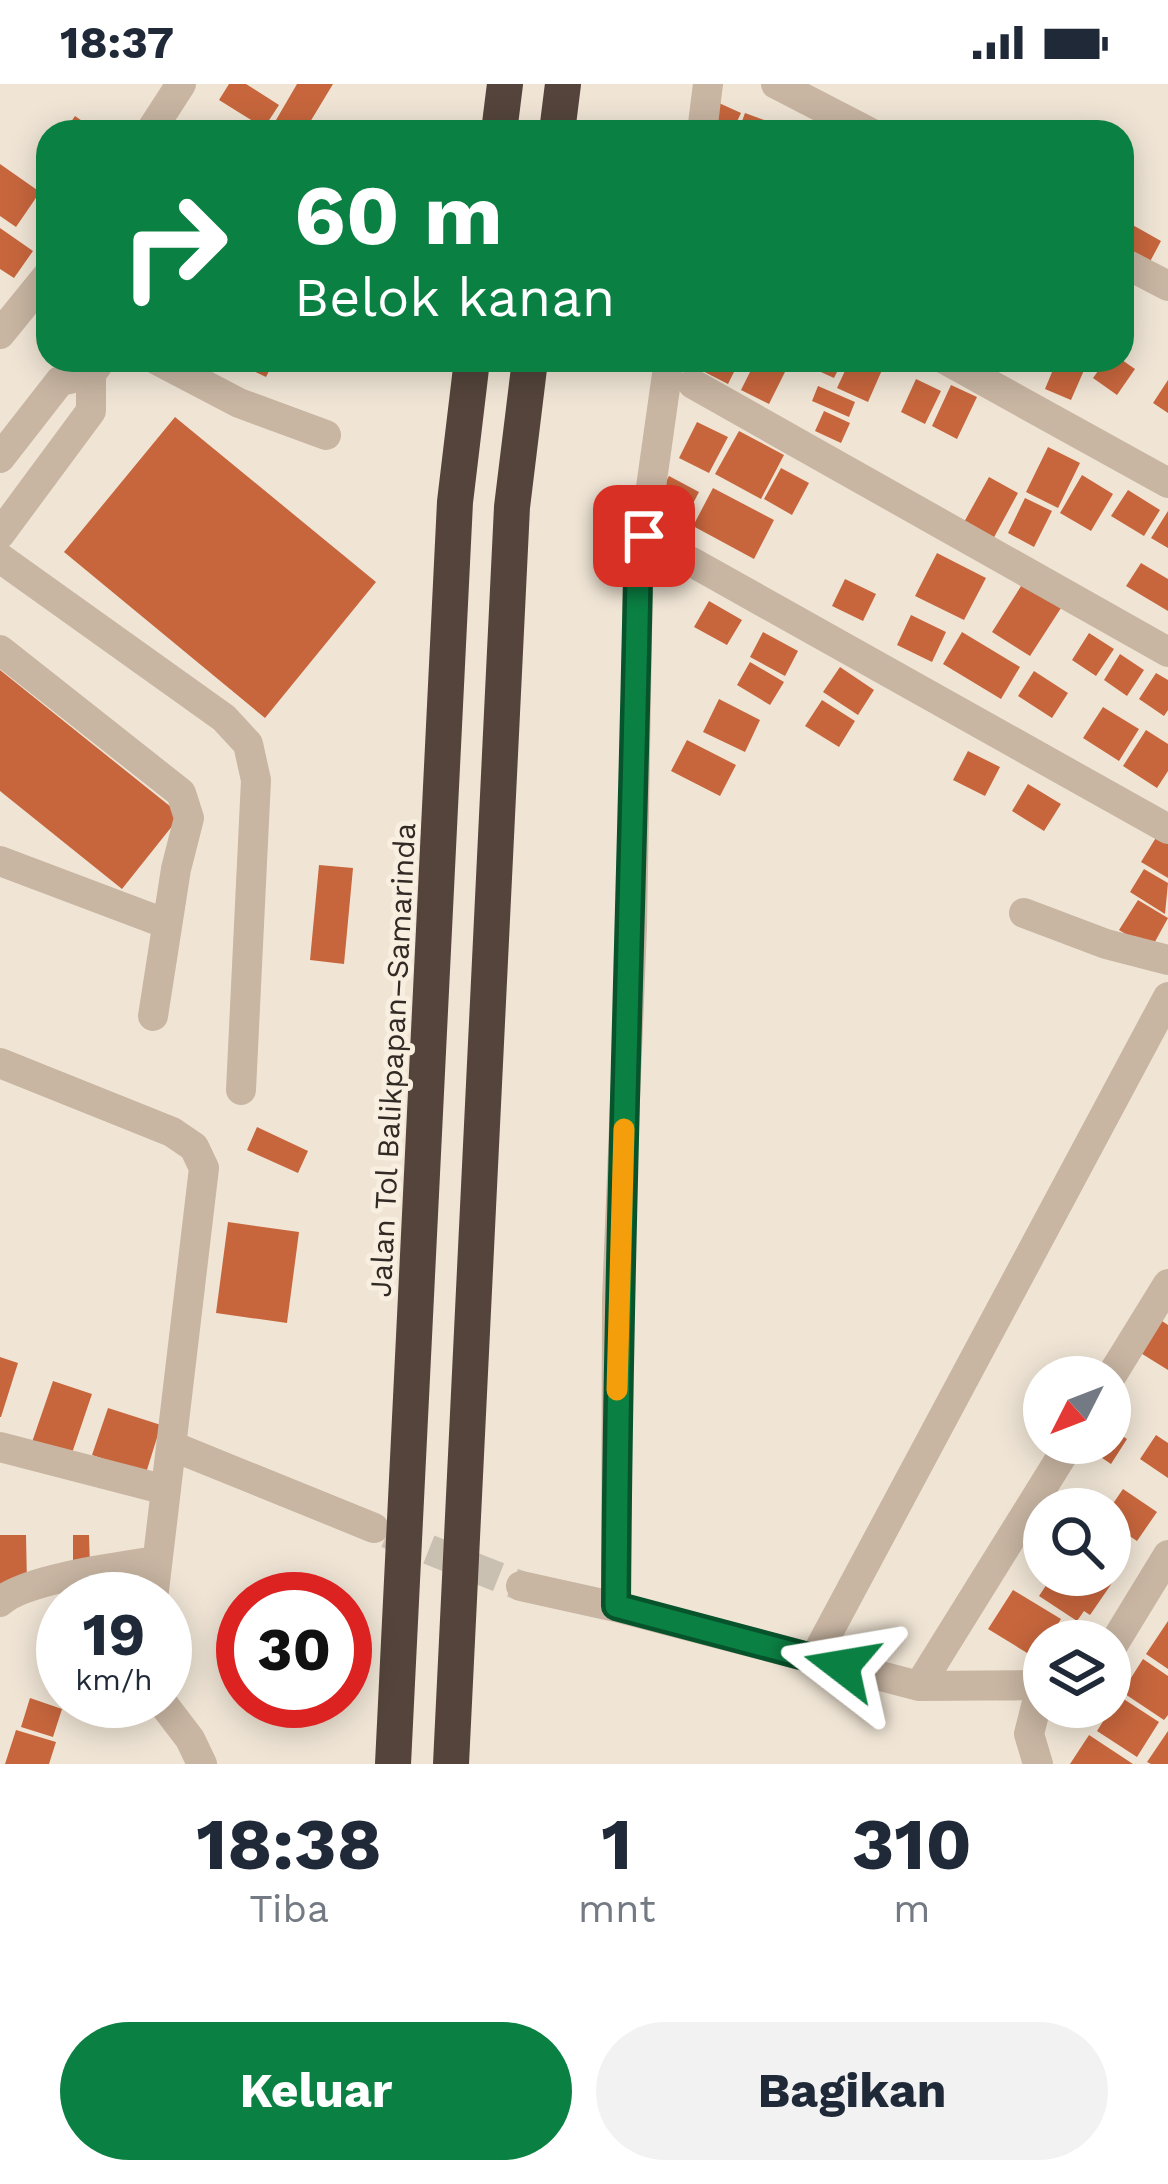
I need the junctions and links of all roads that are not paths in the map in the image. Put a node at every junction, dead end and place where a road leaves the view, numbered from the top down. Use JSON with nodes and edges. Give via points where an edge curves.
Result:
{"nodes":[{"id":1,"x":181,"y":84,"type":"edge"},
{"id":2,"x":505,"y":84,"type":"edge"},
{"id":3,"x":563,"y":84,"type":"edge"},
{"id":4,"x":708,"y":84,"type":"edge"},
{"id":5,"x":779,"y":85,"type":"edge"},
{"id":6,"x":158,"y":120,"type":"edge"},
{"id":7,"x":500,"y":120,"type":"edge"},
{"id":8,"x":558,"y":120,"type":"edge"},
{"id":9,"x":704,"y":120,"type":"edge"},
{"id":10,"x":846,"y":120,"type":"edge"},
{"id":11,"x":1134,"y":268,"type":"edge"},
{"id":12,"x":1168,"y":286,"type":"edge"},
{"id":13,"x":36,"y":290,"type":"edge"},
{"id":14,"x":0,"y":334,"type":"edge"},
{"id":15,"x":83,"y":372,"type":"edge"},
{"id":16,"x":96,"y":372,"type":"edge"},
{"id":17,"x":180,"y":372,"type":"edge"},
{"id":18,"x":470,"y":372,"type":"edge"},
{"id":19,"x":529,"y":372,"type":"edge"},
{"id":20,"x":667,"y":372,"type":"edge"},
{"id":21,"x":968,"y":372,"type":"edge"},
{"id":22,"x":693,"y":384,"type":"dead end"},
{"id":23,"x":326,"y":435,"type":"dead end"},
{"id":24,"x":0,"y":458,"type":"edge"},
{"id":25,"x":1168,"y":483,"type":"edge"},
{"id":26,"x":0,"y":534,"type":"edge"},
{"id":27,"x":0,"y":558,"type":"edge"},
{"id":28,"x":690,"y":561,"type":"dead end"},
{"id":29,"x":0,"y":650,"type":"edge"},
{"id":30,"x":1168,"y":652,"type":"edge"},
{"id":31,"x":1168,"y":830,"type":"edge"},
{"id":32,"x":0,"y":861,"type":"edge"},
{"id":33,"x":1024,"y":913,"type":"dead end"},
{"id":34,"x":167,"y":924,"type":"junction"},
{"id":35,"x":1168,"y":960,"type":"edge"},
{"id":36,"x":1168,"y":998,"type":"edge"},
{"id":37,"x":153,"y":1016,"type":"dead end"},
{"id":38,"x":0,"y":1063,"type":"edge"},
{"id":39,"x":241,"y":1090,"type":"dead end"},
{"id":40,"x":1168,"y":1284,"type":"edge"},
{"id":41,"x":1124,"y":1356,"type":"edge"},
{"id":42,"x":172,"y":1446,"type":"junction"},
{"id":43,"x":0,"y":1448,"type":"edge"},
{"id":44,"x":1057,"y":1464,"type":"edge"},
{"id":45,"x":166,"y":1490,"type":"junction"},
{"id":46,"x":374,"y":1528,"type":"tunnel mouth"},
{"id":47,"x":1168,"y":1555,"type":"edge"},
{"id":48,"x":156,"y":1561,"type":"junction"},
{"id":49,"x":155,"y":1572,"type":"edge"},
{"id":50,"x":521,"y":1586,"type":"tunnel mouth"},
{"id":51,"x":0,"y":1602,"type":"edge"},
{"id":52,"x":616,"y":1606,"type":"junction"},
{"id":53,"x":1128,"y":1620,"type":"edge"},
{"id":54,"x":814,"y":1660,"type":"junction"},
{"id":55,"x":919,"y":1686,"type":"junction"},
{"id":56,"x":1023,"y":1686,"type":"edge"},
{"id":57,"x":182,"y":1728,"type":"edge"},
{"id":58,"x":1030,"y":1728,"type":"edge"},
{"id":59,"x":1030,"y":1760,"type":"edge"},
{"id":60,"x":202,"y":1764,"type":"edge"},
{"id":61,"x":393,"y":1764,"type":"edge"},
{"id":62,"x":451,"y":1764,"type":"edge"}],
"edges":[{"from":1,"to":6,"type":"street"},
{"from":2,"to":7,"type":"highway"},
{"from":3,"to":8,"type":"highway"},
{"from":4,"to":9,"type":"street"},
{"from":5,"to":10,"type":"street"},
{"from":11,"to":12,"type":"street"},
{"from":13,"to":14,"type":"street"},
{"from":15,"to":24,"type":"street","via":[[60,381]]},
{"from":16,"to":26,"type":"street","via":[[92,411]]},
{"from":17,"to":23,"type":"street"},
{"from":18,"to":61,"type":"highway","name":"Jalan Tol Balikpapan–Samarinda","via":[[454,502]]},
{"from":19,"to":62,"type":"highway","via":[[512,507]]},
{"from":20,"to":52,"type":"street","via":[[638,579]]},
{"from":21,"to":25,"type":"street"},
{"from":22,"to":30,"type":"street"},
{"from":27,"to":39,"type":"street","via":[[224,718],[248,744],[256,780]]},
{"from":28,"to":31,"type":"street"},
{"from":29,"to":34,"type":"street","via":[[181,793],[188,818]]},
{"from":32,"to":34,"type":"street"},
{"from":33,"to":35,"type":"street"},
{"from":34,"to":37,"type":"street"},
{"from":36,"to":54,"type":"street"},
{"from":38,"to":42,"type":"street","via":[[172,1132],[194,1147],[204,1168]]},
{"from":40,"to":41,"type":"street"},
{"from":42,"to":45,"type":"street"},
{"from":42,"to":46,"type":"street"},
{"from":43,"to":45,"type":"street"},
{"from":44,"to":55,"type":"street"},
{"from":45,"to":48,"type":"street"},
{"from":47,"to":53,"type":"street"},
{"from":48,"to":49,"type":"street"},
{"from":48,"to":51,"type":"street","via":[[35,1584]]},
{"from":50,"to":52,"type":"street"},
{"from":52,"to":54,"type":"street"},
{"from":54,"to":55,"type":"street"},
{"from":55,"to":56,"type":"street"},
{"from":57,"to":60,"type":"street"},
{"from":58,"to":59,"type":"street"}]}
